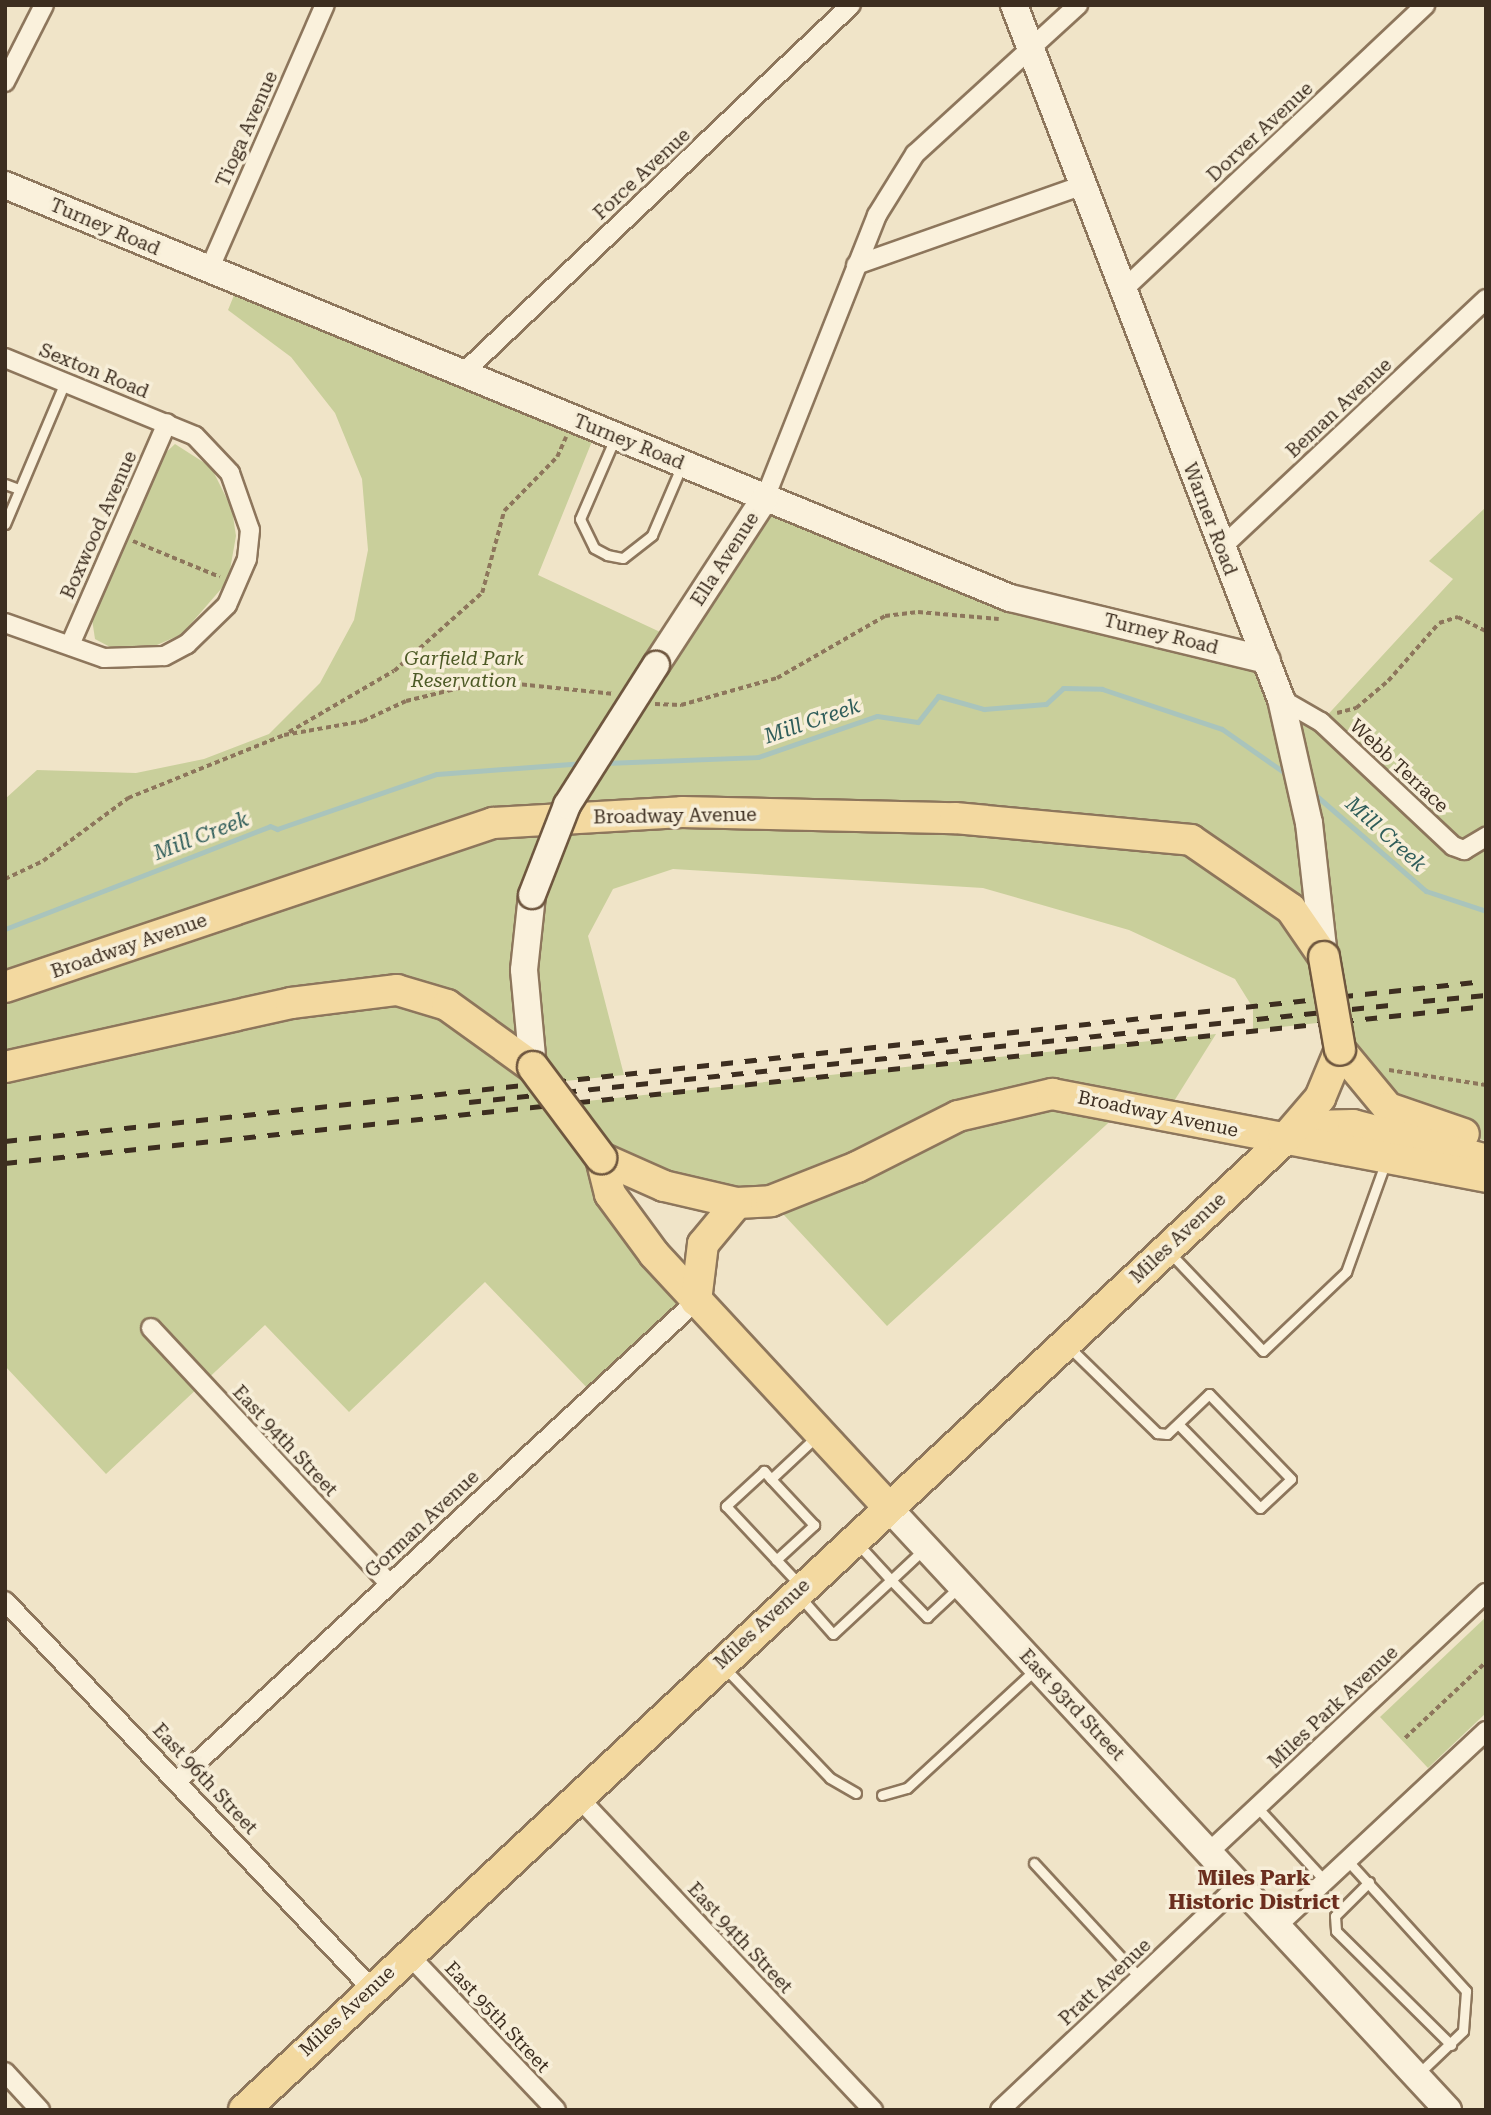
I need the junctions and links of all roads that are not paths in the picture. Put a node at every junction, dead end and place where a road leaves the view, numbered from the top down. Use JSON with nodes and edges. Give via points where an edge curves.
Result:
{"nodes":[{"id":1,"x":44,"y":5,"type":"edge"},
{"id":2,"x":325,"y":5,"type":"edge"},
{"id":3,"x":851,"y":5,"type":"edge"},
{"id":4,"x":1014,"y":5,"type":"edge"},
{"id":5,"x":1078,"y":5,"type":"edge"},
{"id":6,"x":1425,"y":5,"type":"edge"},
{"id":7,"x":1031,"y":49,"type":"junction"},
{"id":8,"x":5,"y":82,"type":"edge"},
{"id":9,"x":5,"y":185,"type":"edge"},
{"id":10,"x":1080,"y":186,"type":"junction"},
{"id":11,"x":856,"y":265,"type":"junction"},
{"id":12,"x":209,"y":270,"type":"junction"},
{"id":13,"x":1124,"y":289,"type":"junction"},
{"id":14,"x":1486,"y":299,"type":"edge"},
{"id":15,"x":5,"y":358,"type":"edge"},
{"id":16,"x":462,"y":373,"type":"junction"},
{"id":17,"x":65,"y":382,"type":"junction"},
{"id":18,"x":167,"y":423,"type":"junction"},
{"id":19,"x":616,"y":437,"type":"junction"},
{"id":20,"x":682,"y":464,"type":"junction"},
{"id":21,"x":5,"y":484,"type":"edge"},
{"id":22,"x":19,"y":489,"type":"junction"},
{"id":23,"x":765,"y":498,"type":"junction"},
{"id":24,"x":5,"y":524,"type":"edge"},
{"id":25,"x":1220,"y":548,"type":"junction"},
{"id":26,"x":5,"y":623,"type":"edge"},
{"id":27,"x":70,"y":645,"type":"junction"},
{"id":28,"x":1267,"y":660,"type":"junction"},
{"id":29,"x":1281,"y":699,"type":"junction"},
{"id":30,"x":1486,"y":837,"type":"edge"},
{"id":31,"x":1324,"y":957,"type":"junction"},
{"id":32,"x":5,"y":987,"type":"edge"},
{"id":33,"x":1340,"y":1050,"type":"junction"},
{"id":34,"x":533,"y":1067,"type":"junction"},
{"id":35,"x":5,"y":1068,"type":"edge"},
{"id":36,"x":1283,"y":1141,"type":"junction"},
{"id":37,"x":1486,"y":1141,"type":"edge"},
{"id":38,"x":601,"y":1158,"type":"junction"},
{"id":39,"x":1387,"y":1160,"type":"junction"},
{"id":40,"x":1486,"y":1160,"type":"edge"},
{"id":41,"x":1486,"y":1177,"type":"edge"},
{"id":42,"x":737,"y":1203,"type":"junction"},
{"id":43,"x":1167,"y":1249,"type":"junction"},
{"id":44,"x":696,"y":1301,"type":"junction"},
{"id":45,"x":151,"y":1328,"type":"dead end"},
{"id":46,"x":1065,"y":1343,"type":"junction"},
{"id":47,"x":1178,"y":1424,"type":"junction"},
{"id":48,"x":821,"y":1432,"type":"junction"},
{"id":49,"x":771,"y":1479,"type":"junction"},
{"id":50,"x":888,"y":1507,"type":"junction"},
{"id":51,"x":853,"y":1539,"type":"junction"},
{"id":52,"x":925,"y":1547,"type":"junction"},
{"id":53,"x":776,"y":1560,"type":"junction"},
{"id":54,"x":891,"y":1580,"type":"junction"},
{"id":55,"x":390,"y":1583,"type":"junction"},
{"id":56,"x":961,"y":1586,"type":"junction"},
{"id":57,"x":799,"y":1590,"type":"junction"},
{"id":58,"x":1486,"y":1592,"type":"edge"},
{"id":59,"x":5,"y":1601,"type":"edge"},
{"id":60,"x":720,"y":1663,"type":"junction"},
{"id":61,"x":1037,"y":1668,"type":"junction"},
{"id":62,"x":1486,"y":1731,"type":"edge"},
{"id":63,"x":178,"y":1780,"type":"junction"},
{"id":64,"x":856,"y":1793,"type":"dead end"},
{"id":65,"x":882,"y":1795,"type":"dead end"},
{"id":66,"x":577,"y":1796,"type":"junction"},
{"id":67,"x":1257,"y":1807,"type":"junction"},
{"id":68,"x":1209,"y":1852,"type":"junction"},
{"id":69,"x":1348,"y":1860,"type":"junction"},
{"id":70,"x":1034,"y":1863,"type":"dead end"},
{"id":71,"x":1325,"y":1881,"type":"junction"},
{"id":72,"x":1368,"y":1882,"type":"junction"},
{"id":73,"x":1239,"y":1885,"type":"junction"},
{"id":74,"x":1277,"y":1926,"type":"junction"},
{"id":75,"x":408,"y":1954,"type":"junction"},
{"id":76,"x":1140,"y":1978,"type":"junction"},
{"id":77,"x":371,"y":1988,"type":"junction"},
{"id":78,"x":1451,"y":2045,"type":"junction"},
{"id":79,"x":5,"y":2072,"type":"edge"},
{"id":80,"x":1417,"y":2076,"type":"junction"},
{"id":81,"x":40,"y":2110,"type":"edge"},
{"id":82,"x":244,"y":2110,"type":"edge"},
{"id":83,"x":555,"y":2110,"type":"edge"},
{"id":84,"x":873,"y":2110,"type":"edge"},
{"id":85,"x":1000,"y":2110,"type":"edge"},
{"id":86,"x":1448,"y":2110,"type":"edge"}],
"edges":[{"from":1,"to":8,"type":"street"},
{"from":2,"to":12,"type":"street","name":"Tioga Avenue"},
{"from":3,"to":16,"type":"street","name":"Force Avenue"},
{"from":4,"to":7,"type":"main road","name":"Warner Road"},
{"from":5,"to":7,"type":"street","name":"Ella Avenue"},
{"from":6,"to":13,"type":"street","name":"Dorver Avenue"},
{"from":7,"to":10,"type":"main road","name":"Warner Road"},
{"from":7,"to":11,"type":"street","name":"Ella Avenue","via":[[915,154],[877,215]]},
{"from":9,"to":12,"type":"main road","name":"Turney Road"},
{"from":10,"to":11,"type":"street"},
{"from":10,"to":13,"type":"main road","name":"Warner Road"},
{"from":11,"to":23,"type":"street","name":"Ella Avenue"},
{"from":12,"to":16,"type":"main road","name":"Turney Road"},
{"from":13,"to":25,"type":"main road","name":"Warner Road"},
{"from":14,"to":25,"type":"street","name":"Beman Avenue"},
{"from":15,"to":17,"type":"street","name":"Sexton Road"},
{"from":16,"to":19,"type":"main road","name":"Turney Road"},
{"from":17,"to":18,"type":"street","name":"Sexton Road"},
{"from":17,"to":22,"type":"lane"},
{"from":18,"to":27,"type":"street","name":"Boxwood Avenue"},
{"from":18,"to":27,"type":"street","name":"Sexton Road","via":[[212,450],[236,486],[250,530],[240,581],[209,626],[164,656],[104,657]]},
{"from":19,"to":20,"type":"main road","name":"Turney Road"},
{"from":19,"to":20,"type":"lane","via":[[580,519],[589,542],[607,555],[623,558],[652,535]]},
{"from":20,"to":23,"type":"main road","name":"Turney Road"},
{"from":21,"to":22,"type":"lane"},
{"from":22,"to":24,"type":"lane"},
{"from":23,"to":28,"type":"main road","name":"Turney Road","via":[[1010,598]]},
{"from":23,"to":34,"type":"main road","name":"Ella Avenue","bridge":true,"via":[[567,805],[533,895],[524,970]]},
{"from":25,"to":28,"type":"main road","name":"Warner Road"},
{"from":26,"to":27,"type":"street","name":"Sexton Road"},
{"from":28,"to":29,"type":"main road","name":"Warner Road"},
{"from":29,"to":30,"type":"street","name":"Webb Terrace","via":[[1321,722],[1453,846],[1464,850]]},
{"from":29,"to":31,"type":"main road","name":"Warner Road","via":[[1298,758]]},
{"from":31,"to":32,"type":"main road","name":"Broadway Avenue","via":[[1291,909],[1191,840],[955,818],[682,812],[493,823]]},
{"from":31,"to":33,"type":"main road","name":"Warner Road","bridge":true},
{"from":33,"to":36,"type":"main road","via":[[1320,1098]]},
{"from":33,"to":37,"type":"main road","via":[[1388,1108]]},
{"from":34,"to":35,"type":"main road","name":"Broadway Avenue","via":[[447,1005],[397,990],[291,1003]]},
{"from":34,"to":38,"type":"main road","name":"Broadway Avenue","bridge":true},
{"from":36,"to":39,"type":"main road","name":"Broadway Avenue"},
{"from":36,"to":40,"type":"main road","via":[[1330,1123]]},
{"from":36,"to":42,"type":"main road","name":"Broadway Avenue","via":[[1104,1100],[1052,1094],[958,1116],[815,1186],[771,1201]]},
{"from":36,"to":43,"type":"main road","name":"Miles Avenue"},
{"from":38,"to":42,"type":"main road","name":"Broadway Avenue","via":[[664,1186]]},
{"from":38,"to":44,"type":"main road","name":"East 93rd Street","via":[[610,1194]]},
{"from":39,"to":41,"type":"main road","name":"Broadway Avenue"},
{"from":39,"to":43,"type":"lane","via":[[1346,1272],[1263,1351]]},
{"from":42,"to":44,"type":"main road","via":[[703,1244]]},
{"from":43,"to":46,"type":"main road","name":"Miles Avenue"},
{"from":44,"to":48,"type":"main road","name":"East 93rd Street"},
{"from":44,"to":55,"type":"street","name":"Gorman Avenue"},
{"from":45,"to":55,"type":"street","name":"East 94th Street"},
{"from":46,"to":47,"type":"lane","via":[[1157,1433],[1167,1434]]},
{"from":46,"to":50,"type":"main road","name":"Miles Avenue"},
{"from":47,"to":47,"type":"lane","via":[[1260,1508],[1291,1479],[1209,1394]]},
{"from":48,"to":49,"type":"lane"},
{"from":48,"to":50,"type":"main road","name":"East 93rd Street"},
{"from":49,"to":53,"type":"lane","via":[[814,1525]]},
{"from":49,"to":53,"type":"lane","via":[[764,1471],[726,1506]]},
{"from":50,"to":51,"type":"main road","name":"Miles Avenue"},
{"from":50,"to":52,"type":"main road","name":"East 93rd Street"},
{"from":51,"to":54,"type":"lane"},
{"from":51,"to":57,"type":"main road","name":"Miles Avenue"},
{"from":52,"to":54,"type":"lane"},
{"from":52,"to":56,"type":"main road","name":"East 93rd Street"},
{"from":53,"to":57,"type":"lane"},
{"from":54,"to":56,"type":"lane","via":[[927,1617]]},
{"from":54,"to":57,"type":"lane","via":[[833,1634]]},
{"from":55,"to":63,"type":"street","name":"Gorman Avenue"},
{"from":56,"to":61,"type":"main road","name":"East 93rd Street"},
{"from":57,"to":60,"type":"main road","name":"Miles Avenue"},
{"from":58,"to":67,"type":"street","name":"Miles Park Avenue"},
{"from":59,"to":63,"type":"street","name":"East 96th Street"},
{"from":60,"to":64,"type":"lane","via":[[830,1778]]},
{"from":60,"to":66,"type":"main road","name":"Miles Avenue"},
{"from":61,"to":65,"type":"lane","via":[[907,1788]]},
{"from":61,"to":68,"type":"main road","name":"East 93rd Street"},
{"from":62,"to":69,"type":"street"},
{"from":63,"to":77,"type":"street","name":"East 96th Street"},
{"from":66,"to":75,"type":"main road","name":"Miles Avenue"},
{"from":66,"to":84,"type":"street","name":"East 94th Street"},
{"from":67,"to":68,"type":"street","name":"Miles Park Avenue"},
{"from":67,"to":71,"type":"lane"},
{"from":68,"to":73,"type":"main road","name":"East 93rd Street"},
{"from":69,"to":71,"type":"street"},
{"from":69,"to":72,"type":"lane"},
{"from":70,"to":76,"type":"lane"},
{"from":71,"to":74,"type":"street"},
{"from":72,"to":78,"type":"lane","via":[[1466,1991],[1462,2031]]},
{"from":72,"to":78,"type":"lane","via":[[1335,1916],[1336,1931]]},
{"from":73,"to":74,"type":"main road","name":"East 93rd Street"},
{"from":73,"to":76,"type":"street","name":"Pratt Avenue"},
{"from":74,"to":80,"type":"main road","name":"East 93rd Street"},
{"from":75,"to":77,"type":"main road","name":"Miles Avenue"},
{"from":75,"to":83,"type":"street","name":"East 95th Street"},
{"from":76,"to":85,"type":"street","name":"Pratt Avenue"},
{"from":77,"to":82,"type":"main road","name":"Miles Avenue"},
{"from":78,"to":80,"type":"lane"},
{"from":79,"to":81,"type":"street"},
{"from":80,"to":86,"type":"main road","name":"East 93rd Street"}]}
